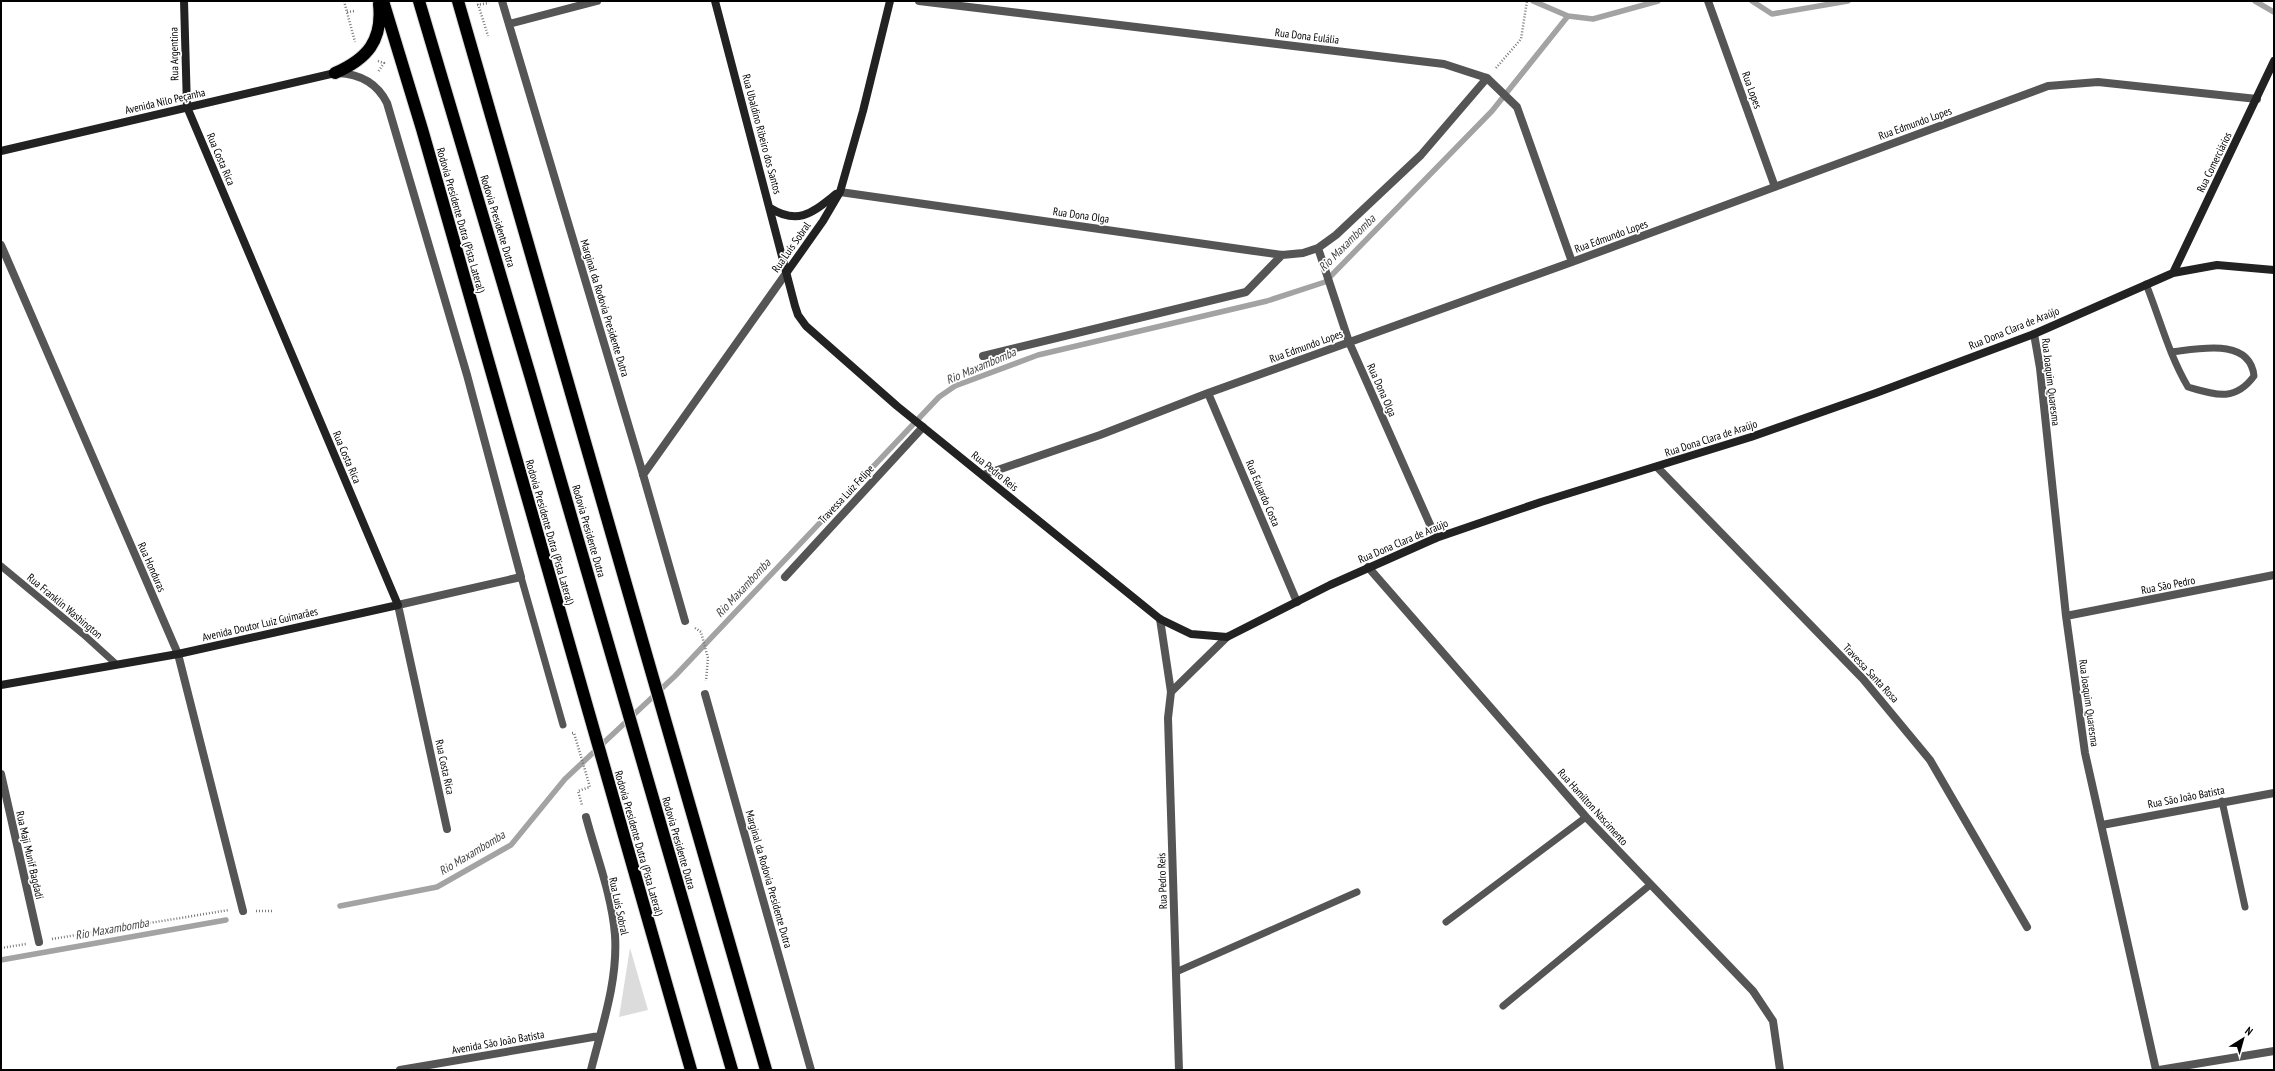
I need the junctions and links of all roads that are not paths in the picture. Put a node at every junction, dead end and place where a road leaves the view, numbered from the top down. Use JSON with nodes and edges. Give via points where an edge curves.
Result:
{"nodes":[{"id":1,"x":184,"y":1,"type":"edge"},
{"id":2,"x":379,"y":1,"type":"edge"},
{"id":3,"x":383,"y":1,"type":"edge"},
{"id":4,"x":419,"y":1,"type":"edge"},
{"id":5,"x":458,"y":1,"type":"edge"},
{"id":6,"x":502,"y":1,"type":"edge"},
{"id":7,"x":597,"y":1,"type":"edge"},
{"id":8,"x":715,"y":1,"type":"edge"},
{"id":9,"x":890,"y":1,"type":"edge"},
{"id":10,"x":919,"y":1,"type":"edge"},
{"id":11,"x":1708,"y":1,"type":"edge"},
{"id":12,"x":509,"y":24,"type":"junction"},
{"id":13,"x":2274,"y":61,"type":"edge"},
{"id":14,"x":335,"y":73,"type":"junction"},
{"id":15,"x":1490,"y":81,"type":"junction"},
{"id":16,"x":2257,"y":99,"type":"junction"},
{"id":17,"x":187,"y":107,"type":"junction"},
{"id":18,"x":1,"y":151,"type":"edge"},
{"id":19,"x":1775,"y":187,"type":"junction"},
{"id":20,"x":840,"y":192,"type":"junction"},
{"id":21,"x":770,"y":208,"type":"junction"},
{"id":22,"x":1,"y":245,"type":"edge"},
{"id":23,"x":1318,"y":248,"type":"junction"},
{"id":24,"x":1282,"y":255,"type":"junction"},
{"id":25,"x":1572,"y":262,"type":"junction"},
{"id":26,"x":2274,"y":270,"type":"edge"},
{"id":27,"x":787,"y":272,"type":"junction"},
{"id":28,"x":2173,"y":273,"type":"junction"},
{"id":29,"x":2146,"y":284,"type":"junction"},
{"id":30,"x":2034,"y":334,"type":"junction"},
{"id":31,"x":1349,"y":342,"type":"junction"},
{"id":32,"x":2171,"y":352,"type":"junction"},
{"id":33,"x":984,"y":356,"type":"dead end"},
{"id":34,"x":1208,"y":393,"type":"junction"},
{"id":35,"x":922,"y":426,"type":"junction"},
{"id":36,"x":1657,"y":467,"type":"junction"},
{"id":37,"x":643,"y":474,"type":"junction"},
{"id":38,"x":983,"y":475,"type":"junction"},
{"id":39,"x":1436,"y":538,"type":"junction"},
{"id":40,"x":1,"y":566,"type":"edge"},
{"id":41,"x":1368,"y":567,"type":"junction"},
{"id":42,"x":2274,"y":575,"type":"edge"},
{"id":43,"x":785,"y":576,"type":"dead end"},
{"id":44,"x":521,"y":577,"type":"junction"},
{"id":45,"x":1297,"y":602,"type":"junction"},
{"id":46,"x":398,"y":605,"type":"junction"},
{"id":47,"x":2066,"y":616,"type":"junction"},
{"id":48,"x":1160,"y":619,"type":"junction"},
{"id":49,"x":685,"y":621,"type":"dead end"},
{"id":50,"x":1227,"y":637,"type":"junction"},
{"id":51,"x":178,"y":654,"type":"junction"},
{"id":52,"x":115,"y":664,"type":"junction"},
{"id":53,"x":1,"y":685,"type":"edge"},
{"id":54,"x":1170,"y":692,"type":"junction"},
{"id":55,"x":705,"y":694,"type":"road end"},
{"id":56,"x":564,"y":726,"type":"dead end"},
{"id":57,"x":1,"y":774,"type":"edge"},
{"id":58,"x":2274,"y":793,"type":"edge"},
{"id":59,"x":2222,"y":801,"type":"junction"},
{"id":60,"x":586,"y":817,"type":"dead end"},
{"id":61,"x":1586,"y":817,"type":"junction"},
{"id":62,"x":2102,"y":825,"type":"junction"},
{"id":63,"x":447,"y":829,"type":"dead end"},
{"id":64,"x":1650,"y":885,"type":"junction"},
{"id":65,"x":1357,"y":892,"type":"dead end"},
{"id":66,"x":2244,"y":907,"type":"dead end"},
{"id":67,"x":243,"y":911,"type":"road end"},
{"id":68,"x":1446,"y":922,"type":"dead end"},
{"id":69,"x":2027,"y":927,"type":"dead end"},
{"id":70,"x":38,"y":942,"type":"road end"},
{"id":71,"x":1176,"y":972,"type":"junction"},
{"id":72,"x":1503,"y":1006,"type":"dead end"},
{"id":73,"x":599,"y":1036,"type":"junction"},
{"id":74,"x":2274,"y":1050,"type":"edge"},
{"id":75,"x":400,"y":1070,"type":"edge"},
{"id":76,"x":591,"y":1070,"type":"edge"},
{"id":77,"x":691,"y":1070,"type":"edge"},
{"id":78,"x":732,"y":1070,"type":"edge"},
{"id":79,"x":766,"y":1070,"type":"edge"},
{"id":80,"x":811,"y":1070,"type":"edge"},
{"id":81,"x":1179,"y":1070,"type":"edge"},
{"id":82,"x":1780,"y":1070,"type":"edge"},
{"id":83,"x":2158,"y":1070,"type":"edge"}],
"edges":[{"from":1,"to":17,"type":"main road","name":"Rua Argentina"},
{"from":2,"to":14,"type":"highway","via":[[380,22],[375,41],[358,60]]},
{"from":3,"to":77,"type":"highway","name":"Rodovia Presidente Dutra (Pista Lateral)","via":[[422,129]]},
{"from":4,"to":78,"type":"highway","name":"Rodovia Presidente Dutra"},
{"from":5,"to":79,"type":"highway","name":"Rodovia Presidente Dutra"},
{"from":6,"to":12,"type":"street","name":"Marginal da Rodovia Presidente Dutra"},
{"from":7,"to":12,"type":"street"},
{"from":8,"to":21,"type":"main road","name":"Rua Ubaldino Ribeiro dos Santos"},
{"from":9,"to":20,"type":"main road","name":"Rua Luís Sobral"},
{"from":10,"to":15,"type":"street","name":"Rua Dona Eulália","via":[[1444,64]]},
{"from":11,"to":19,"type":"street","name":"Rua Lopes"},
{"from":12,"to":37,"type":"street","name":"Marginal da Rodovia Presidente Dutra"},
{"from":13,"to":16,"type":"main road","name":"Rua Comerciários"},
{"from":14,"to":17,"type":"main road","name":"Avenida Nilo Peçanha"},
{"from":14,"to":44,"type":"street","via":[[352,74],[364,79],[378,89],[387,102],[467,375]]},
{"from":15,"to":23,"type":"street","name":"Rua Dona Olga","via":[[1421,155]]},
{"from":15,"to":25,"type":"street","name":"Rua Dona Eulália","via":[[1517,107]]},
{"from":16,"to":19,"type":"street","name":"Rua Edmundo Lopes","via":[[2098,82],[2048,86]]},
{"from":16,"to":28,"type":"main road","name":"Rua Comerciários"},
{"from":17,"to":18,"type":"main road","name":"Avenida Nilo Peçanha"},
{"from":17,"to":46,"type":"main road","name":"Rua Costa Rica"},
{"from":19,"to":25,"type":"street","name":"Rua Edmundo Lopes"},
{"from":20,"to":21,"type":"main road","via":[[800,217],[790,217]]},
{"from":20,"to":24,"type":"street","name":"Rua Dona Olga"},
{"from":20,"to":27,"type":"main road","name":"Rua Luís Sobral"},
{"from":21,"to":27,"type":"main road","name":"Rua Ubaldino Ribeiro dos Santos"},
{"from":22,"to":51,"type":"street","name":"Rua Honduras"},
{"from":23,"to":24,"type":"street","name":"Rua Dona Olga","via":[[1303,253]]},
{"from":23,"to":31,"type":"street","name":"Rua Dona Olga"},
{"from":24,"to":33,"type":"street","via":[[1246,292]]},
{"from":25,"to":31,"type":"street","name":"Rua Edmundo Lopes"},
{"from":26,"to":28,"type":"main road","name":"Rua Dona Clara de Araújo","via":[[2217,266]]},
{"from":27,"to":35,"type":"main road","name":"Rua Pedro Reis","via":[[798,315],[806,326]]},
{"from":27,"to":37,"type":"street","name":"Rua Luís Sobral"},
{"from":28,"to":29,"type":"main road","name":"Rua Dona Clara de Araújo"},
{"from":29,"to":30,"type":"main road","name":"Rua Dona Clara de Araújo"},
{"from":29,"to":32,"type":"lane"},
{"from":30,"to":36,"type":"main road","name":"Rua Dona Clara de Araújo","via":[[1823,412]]},
{"from":30,"to":47,"type":"street","name":"Rua Joaquim Quaresma","via":[[2041,376]]},
{"from":31,"to":34,"type":"street","name":"Rua Edmundo Lopes"},
{"from":31,"to":39,"type":"street","name":"Rua Dona Olga"},
{"from":32,"to":32,"type":"lane","via":[[2188,388],[2211,394],[2235,394],[2247,386],[2254,376],[2253,366],[2246,356],[2229,348]]},
{"from":34,"to":38,"type":"street","name":"Rua Edmundo Lopes","via":[[1100,435]]},
{"from":34,"to":45,"type":"street","name":"Rua Eduardo Costa"},
{"from":35,"to":38,"type":"main road","name":"Rua Pedro Reis"},
{"from":35,"to":43,"type":"street","name":"Travessa Luiz Felipe"},
{"from":36,"to":39,"type":"main road","name":"Rua Dona Clara de Araújo","via":[[1541,502]]},
{"from":36,"to":69,"type":"street","name":"Travessa Santa Rosa","via":[[1863,679],[1895,716],[1930,760]]},
{"from":37,"to":49,"type":"street","name":"Marginal da Rodovia Presidente Dutra"},
{"from":38,"to":48,"type":"main road","name":"Rua Pedro Reis"},
{"from":39,"to":41,"type":"main road","name":"Rua Dona Clara de Araújo"},
{"from":40,"to":52,"type":"lane","name":"Rua Franklin Washington"},
{"from":41,"to":45,"type":"main road","name":"Rua Dona Clara de Araújo"},
{"from":41,"to":61,"type":"street","name":"Rua Hamilton Nascimento"},
{"from":42,"to":47,"type":"street","name":"Rua São Pedro"},
{"from":44,"to":46,"type":"street","name":"Avenida Doutor Luiz Guimarães"},
{"from":44,"to":56,"type":"lane"},
{"from":45,"to":50,"type":"main road","name":"Rua Dona Clara de Araújo"},
{"from":46,"to":51,"type":"main road","name":"Avenida Doutor Luiz Guimarães"},
{"from":46,"to":63,"type":"street","name":"Rua Costa Rica"},
{"from":47,"to":62,"type":"street","name":"Rua Joaquim Quaresma","via":[[2085,753]]},
{"from":48,"to":50,"type":"main road","via":[[1191,634]]},
{"from":48,"to":54,"type":"street","name":"Rua Pedro Reis"},
{"from":50,"to":54,"type":"street"},
{"from":51,"to":52,"type":"main road","name":"Avenida Doutor Luiz Guimarães"},
{"from":51,"to":67,"type":"street","name":"Rua Honduras"},
{"from":52,"to":53,"type":"main road","name":"Avenida Doutor Luiz Guimarães"},
{"from":54,"to":71,"type":"street","name":"Rua Pedro Reis","via":[[1168,718]]},
{"from":55,"to":80,"type":"street","name":"Marginal da Rodovia Presidente Dutra"},
{"from":57,"to":70,"type":"street","name":"Rua Maji Munif Bagdadi"},
{"from":58,"to":59,"type":"street","name":"Rua São João Batista"},
{"from":59,"to":62,"type":"street","name":"Rua São João Batista"},
{"from":59,"to":66,"type":"lane"},
{"from":60,"to":73,"type":"street","name":"Rua Luís Sobral","via":[[609,901],[615,934],[612,982]]},
{"from":61,"to":64,"type":"street","name":"Rua Hamilton Nascimento"},
{"from":61,"to":68,"type":"lane"},
{"from":62,"to":83,"type":"street","name":"Rua Joaquim Quaresma"},
{"from":64,"to":72,"type":"lane"},
{"from":64,"to":82,"type":"street","name":"Rua Hamilton Nascimento","via":[[1753,991],[1767,1010],[1776,1033]]},
{"from":65,"to":71,"type":"lane"},
{"from":71,"to":81,"type":"street","name":"Rua Pedro Reis"},
{"from":73,"to":75,"type":"street","name":"Avenida São João Batista"},
{"from":73,"to":76,"type":"street","name":"Rua Luís Sobral"},
{"from":74,"to":83,"type":"street"}]}
